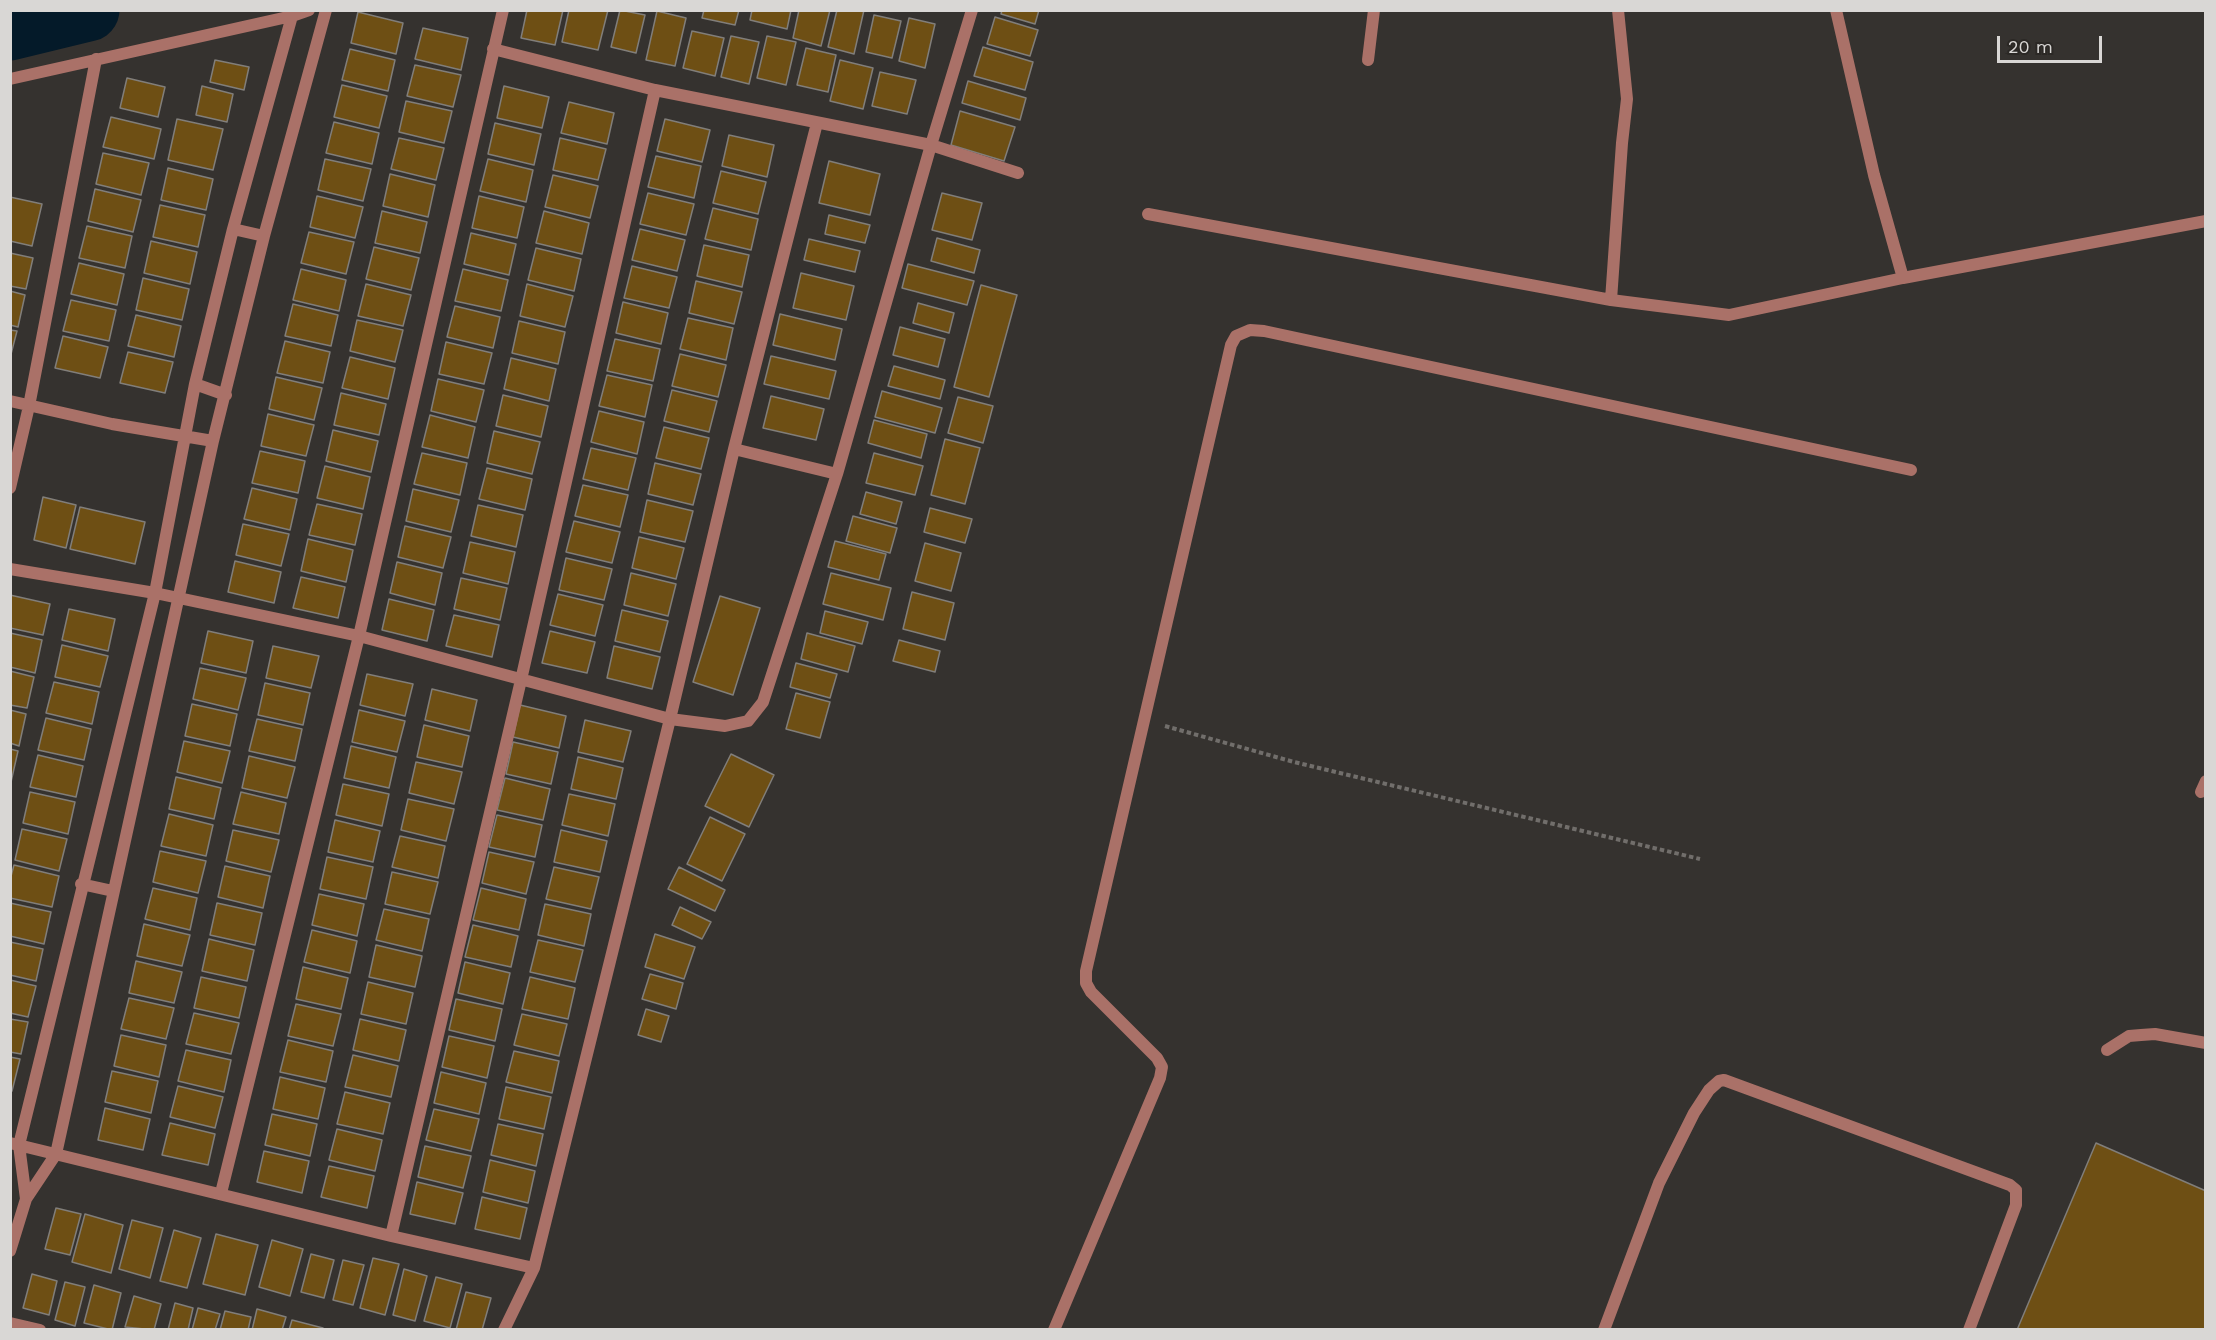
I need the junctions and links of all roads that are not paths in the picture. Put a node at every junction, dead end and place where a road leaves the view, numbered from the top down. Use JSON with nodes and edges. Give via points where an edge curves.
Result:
{"nodes":[{"id":1,"x":309,"y":10,"type":"edge"},
{"id":2,"x":326,"y":10,"type":"edge"},
{"id":3,"x":502,"y":10,"type":"edge"},
{"id":4,"x":972,"y":10,"type":"edge"},
{"id":5,"x":1374,"y":10,"type":"edge"},
{"id":6,"x":1618,"y":10,"type":"edge"},
{"id":7,"x":1836,"y":10,"type":"edge"},
{"id":8,"x":292,"y":16,"type":"junction"},
{"id":9,"x":494,"y":49,"type":"junction"},
{"id":10,"x":96,"y":59,"type":"junction"},
{"id":11,"x":1368,"y":60,"type":"dead end"},
{"id":12,"x":10,"y":79,"type":"edge"},
{"id":13,"x":655,"y":90,"type":"junction"},
{"id":14,"x":817,"y":123,"type":"junction"},
{"id":15,"x":931,"y":145,"type":"junction"},
{"id":16,"x":1018,"y":173,"type":"dead end"},
{"id":17,"x":1148,"y":214,"type":"dead end"},
{"id":18,"x":2205,"y":221,"type":"edge"},
{"id":19,"x":233,"y":228,"type":"junction"},
{"id":20,"x":264,"y":236,"type":"junction"},
{"id":21,"x":1903,"y":278,"type":"junction"},
{"id":22,"x":1611,"y":300,"type":"junction"},
{"id":23,"x":195,"y":384,"type":"junction"},
{"id":24,"x":226,"y":395,"type":"junction"},
{"id":25,"x":10,"y":401,"type":"edge"},
{"id":26,"x":29,"y":406,"type":"junction"},
{"id":27,"x":186,"y":436,"type":"junction"},
{"id":28,"x":213,"y":441,"type":"junction"},
{"id":29,"x":734,"y":449,"type":"junction"},
{"id":30,"x":1911,"y":470,"type":"dead end"},
{"id":31,"x":837,"y":474,"type":"junction"},
{"id":32,"x":10,"y":488,"type":"edge"},
{"id":33,"x":10,"y":569,"type":"edge"},
{"id":34,"x":155,"y":593,"type":"junction"},
{"id":35,"x":178,"y":599,"type":"junction"},
{"id":36,"x":359,"y":636,"type":"junction"},
{"id":37,"x":521,"y":680,"type":"junction"},
{"id":38,"x":670,"y":719,"type":"junction"},
{"id":39,"x":81,"y":884,"type":"junction"},
{"id":40,"x":113,"y":891,"type":"junction"},
{"id":41,"x":2205,"y":1043,"type":"edge"},
{"id":42,"x":2107,"y":1050,"type":"dead end"},
{"id":43,"x":15,"y":1144,"type":"edge"},
{"id":44,"x":56,"y":1154,"type":"junction"},
{"id":45,"x":221,"y":1193,"type":"junction"},
{"id":46,"x":26,"y":1199,"type":"junction"},
{"id":47,"x":391,"y":1236,"type":"junction"},
{"id":48,"x":10,"y":1251,"type":"edge"},
{"id":49,"x":534,"y":1268,"type":"junction"},
{"id":50,"x":10,"y":1323,"type":"edge"},
{"id":51,"x":40,"y":1329,"type":"edge"},
{"id":52,"x":504,"y":1329,"type":"edge"},
{"id":53,"x":1054,"y":1329,"type":"edge"},
{"id":54,"x":1604,"y":1329,"type":"edge"},
{"id":55,"x":1969,"y":1329,"type":"edge"}],
"edges":[{"from":1,"to":8,"type":"street"},
{"from":2,"to":20,"type":"street"},
{"from":3,"to":9,"type":"street"},
{"from":4,"to":15,"type":"street"},
{"from":5,"to":11,"type":"street"},
{"from":6,"to":22,"type":"street","via":[[1627,99]]},
{"from":7,"to":21,"type":"street","via":[[1874,176]]},
{"from":8,"to":10,"type":"street"},
{"from":8,"to":19,"type":"street"},
{"from":9,"to":13,"type":"street"},
{"from":9,"to":36,"type":"street"},
{"from":10,"to":12,"type":"street"},
{"from":10,"to":26,"type":"street"},
{"from":13,"to":14,"type":"street"},
{"from":13,"to":37,"type":"street"},
{"from":14,"to":15,"type":"street"},
{"from":14,"to":29,"type":"street"},
{"from":15,"to":16,"type":"street"},
{"from":15,"to":31,"type":"street"},
{"from":17,"to":22,"type":"street"},
{"from":18,"to":21,"type":"street"},
{"from":19,"to":20,"type":"street"},
{"from":19,"to":23,"type":"street"},
{"from":20,"to":24,"type":"street"},
{"from":21,"to":22,"type":"street","via":[[1729,315]]},
{"from":23,"to":24,"type":"street"},
{"from":23,"to":27,"type":"street"},
{"from":24,"to":28,"type":"street"},
{"from":25,"to":26,"type":"street"},
{"from":26,"to":27,"type":"street"},
{"from":26,"to":32,"type":"street"},
{"from":27,"to":28,"type":"street"},
{"from":27,"to":34,"type":"street"},
{"from":28,"to":35,"type":"street"},
{"from":29,"to":31,"type":"street"},
{"from":29,"to":38,"type":"street"},
{"from":30,"to":53,"type":"street","via":[[1264,331],[1241,332],[1236,336],[1086,971],[1091,992],[1157,1058],[1162,1067],[1160,1078]]},
{"from":31,"to":38,"type":"street","via":[[757,711],[748,721],[725,726]]},
{"from":33,"to":34,"type":"street"},
{"from":34,"to":35,"type":"street"},
{"from":34,"to":39,"type":"street"},
{"from":35,"to":36,"type":"street"},
{"from":35,"to":40,"type":"street"},
{"from":36,"to":37,"type":"street"},
{"from":36,"to":45,"type":"street"},
{"from":37,"to":38,"type":"street"},
{"from":37,"to":47,"type":"street"},
{"from":38,"to":49,"type":"street"},
{"from":39,"to":40,"type":"street"},
{"from":39,"to":43,"type":"street"},
{"from":40,"to":44,"type":"street"},
{"from":41,"to":42,"type":"street","via":[[2155,1034],[2129,1036]]},
{"from":43,"to":44,"type":"street"},
{"from":43,"to":46,"type":"street"},
{"from":44,"to":45,"type":"street"},
{"from":44,"to":46,"type":"street"},
{"from":45,"to":47,"type":"street"},
{"from":46,"to":48,"type":"street"},
{"from":47,"to":49,"type":"street"},
{"from":49,"to":52,"type":"street"},
{"from":50,"to":51,"type":"street"},
{"from":54,"to":55,"type":"street","via":[[1659,1183],[1694,1113],[1721,1080],[2016,1190],[2016,1205]]}]}
